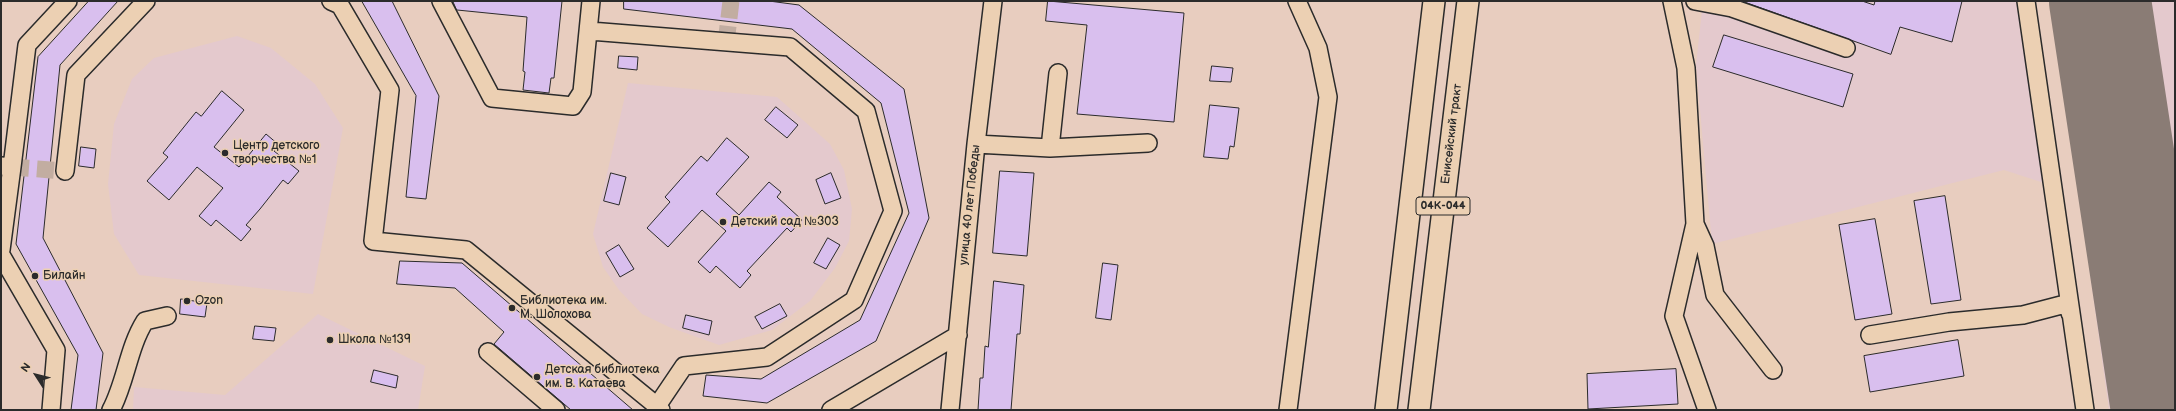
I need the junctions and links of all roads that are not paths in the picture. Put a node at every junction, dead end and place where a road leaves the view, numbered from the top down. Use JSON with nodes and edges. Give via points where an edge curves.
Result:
{"nodes":[{"id":1,"x":68,"y":1,"type":"edge"},
{"id":2,"x":146,"y":1,"type":"edge"},
{"id":3,"x":331,"y":1,"type":"edge"},
{"id":4,"x":440,"y":1,"type":"edge"},
{"id":5,"x":591,"y":1,"type":"edge"},
{"id":6,"x":993,"y":1,"type":"edge"},
{"id":7,"x":1297,"y":1,"type":"edge"},
{"id":8,"x":1434,"y":1,"type":"edge"},
{"id":9,"x":1468,"y":1,"type":"edge"},
{"id":10,"x":1672,"y":1,"type":"edge"},
{"id":11,"x":1695,"y":1,"type":"edge"},
{"id":12,"x":2026,"y":1,"type":"edge"},
{"id":13,"x":590,"y":32,"type":"junction"},
{"id":14,"x":1846,"y":48,"type":"dead end"},
{"id":15,"x":1058,"y":73,"type":"dead end"},
{"id":16,"x":976,"y":144,"type":"junction"},
{"id":17,"x":1148,"y":144,"type":"dead end"},
{"id":18,"x":1050,"y":148,"type":"junction"},
{"id":19,"x":7,"y":167,"type":"edge"},
{"id":20,"x":64,"y":171,"type":"dead end"},
{"id":21,"x":1695,"y":224,"type":"junction"},
{"id":22,"x":1,"y":250,"type":"edge"},
{"id":23,"x":1,"y":255,"type":"edge"},
{"id":24,"x":2069,"y":303,"type":"junction"},
{"id":25,"x":167,"y":316,"type":"dead end"},
{"id":26,"x":958,"y":335,"type":"junction"},
{"id":27,"x":1870,"y":335,"type":"dead end"},
{"id":28,"x":488,"y":352,"type":"dead end"},
{"id":29,"x":1773,"y":370,"type":"dead end"},
{"id":30,"x":659,"y":408,"type":"edge"},
{"id":31,"x":2082,"y":408,"type":"edge"},
{"id":32,"x":51,"y":410,"type":"edge"},
{"id":33,"x":112,"y":410,"type":"edge"},
{"id":34,"x":556,"y":410,"type":"edge"},
{"id":35,"x":831,"y":410,"type":"edge"},
{"id":36,"x":950,"y":410,"type":"edge"},
{"id":37,"x":1288,"y":410,"type":"edge"},
{"id":38,"x":1386,"y":410,"type":"edge"},
{"id":39,"x":1419,"y":410,"type":"edge"},
{"id":40,"x":1707,"y":410,"type":"edge"}],
"edges":[{"from":1,"to":19,"type":"street","via":[[27,45]]},
{"from":2,"to":20,"type":"street","via":[[76,75]]},
{"from":3,"to":30,"type":"street","via":[[340,5],[390,90],[373,241],[466,250]]},
{"from":4,"to":13,"type":"street","via":[[492,98],[573,106],[582,92]]},
{"from":5,"to":13,"type":"street"},
{"from":6,"to":16,"type":"street","name":"улица 40 лет Победы"},
{"from":7,"to":37,"type":"street","via":[[1318,48],[1328,97]]},
{"from":8,"to":38,"type":"main road","number":"04К-044"},
{"from":9,"to":39,"type":"main road","name":"Енисейский тракт","number":"04К-044"},
{"from":10,"to":21,"type":"street","via":[[1686,68]]},
{"from":11,"to":14,"type":"street","via":[[1732,8]]},
{"from":12,"to":24,"type":"street"},
{"from":13,"to":30,"type":"street","via":[[790,47],[866,111],[893,211],[854,300],[767,357],[684,366]]},
{"from":15,"to":18,"type":"street"},
{"from":16,"to":18,"type":"street"},
{"from":16,"to":26,"type":"street","name":"улица 40 лет Победы"},
{"from":17,"to":18,"type":"street"},
{"from":19,"to":22,"type":"street"},
{"from":21,"to":29,"type":"street","via":[[1705,246],[1715,295]]},
{"from":21,"to":40,"type":"street","via":[[1674,316]]},
{"from":23,"to":32,"type":"street","via":[[56,350]]},
{"from":24,"to":27,"type":"street","via":[[2023,314],[1949,322]]},
{"from":24,"to":31,"type":"street"},
{"from":25,"to":33,"type":"street","via":[[145,321],[138,332]]},
{"from":26,"to":35,"type":"street"},
{"from":26,"to":36,"type":"street","name":"улица 40 лет Победы"},
{"from":28,"to":34,"type":"street"}]}
